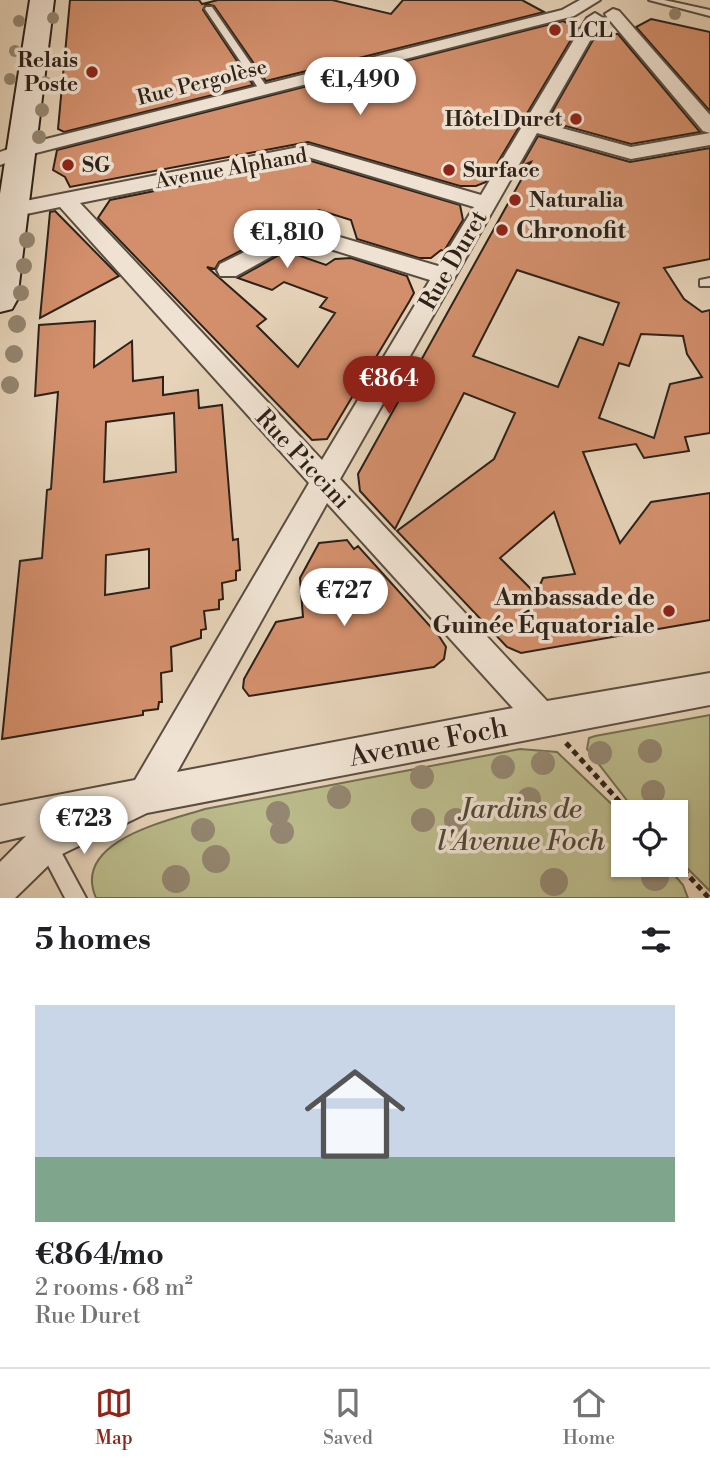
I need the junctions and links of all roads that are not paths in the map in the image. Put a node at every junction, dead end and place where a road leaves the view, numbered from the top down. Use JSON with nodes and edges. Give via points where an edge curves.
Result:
{"nodes":[{"id":1,"x":42,"y":0,"type":"edge"},
{"id":2,"x":653,"y":0,"type":"edge"},
{"id":3,"x":600,"y":8,"type":"edge"},
{"id":4,"x":209,"y":9,"type":"dead end"},
{"id":5,"x":710,"y":13,"type":"edge"},
{"id":6,"x":264,"y":90,"type":"junction"},
{"id":7,"x":532,"y":126,"type":"junction"},
{"id":8,"x":710,"y":127,"type":"edge"},
{"id":9,"x":710,"y":139,"type":"edge"},
{"id":10,"x":10,"y":155,"type":"edge"},
{"id":11,"x":65,"y":200,"type":"junction"},
{"id":12,"x":486,"y":204,"type":"junction"},
{"id":13,"x":12,"y":210,"type":"junction"},
{"id":14,"x":228,"y":271,"type":"dead end"},
{"id":15,"x":444,"y":276,"type":"junction"},
{"id":16,"x":0,"y":300,"type":"edge"},
{"id":17,"x":325,"y":482,"type":"junction"},
{"id":18,"x":710,"y":690,"type":"edge"},
{"id":19,"x":550,"y":729,"type":"junction"},
{"id":20,"x":146,"y":795,"type":"junction"},
{"id":21,"x":0,"y":824,"type":"edge"},
{"id":22,"x":40,"y":830,"type":"junction"},
{"id":23,"x":0,"y":887,"type":"edge"},
{"id":24,"x":76,"y":898,"type":"edge"}],
"edges":[{"from":1,"to":10,"type":"street"},
{"from":2,"to":5,"type":"lane"},
{"from":3,"to":6,"type":"street","name":"Rue Pergolèse"},
{"from":3,"to":7,"type":"street","name":"Rue Duret"},
{"from":3,"to":8,"type":"street"},
{"from":4,"to":6,"type":"lane"},
{"from":6,"to":10,"type":"street","name":"Rue Pergolèse"},
{"from":7,"to":9,"type":"street","via":[[631,153]]},
{"from":7,"to":12,"type":"street","name":"Rue Duret"},
{"from":10,"to":13,"type":"street"},
{"from":11,"to":12,"type":"street","name":"Avenue Alphand","via":[[309,151]]},
{"from":11,"to":13,"type":"street","name":"Avenue Alphand"},
{"from":11,"to":17,"type":"street","name":"Rue Piccini"},
{"from":12,"to":15,"type":"street","name":"Rue Duret"},
{"from":13,"to":16,"type":"street"},
{"from":14,"to":15,"type":"street","via":[[299,232]]},
{"from":15,"to":17,"type":"street","name":"Rue Duret"},
{"from":17,"to":19,"type":"street","name":"Rue Piccini"},
{"from":17,"to":20,"type":"street","name":"Rue Duret"},
{"from":18,"to":19,"type":"street","name":"Avenue Foch"},
{"from":19,"to":20,"type":"street","name":"Avenue Foch"},
{"from":20,"to":22,"type":"street","name":"Avenue Foch"},
{"from":21,"to":22,"type":"street","name":"Avenue Foch"},
{"from":22,"to":23,"type":"street","name":"Avenue Foch"},
{"from":22,"to":24,"type":"lane"}]}
